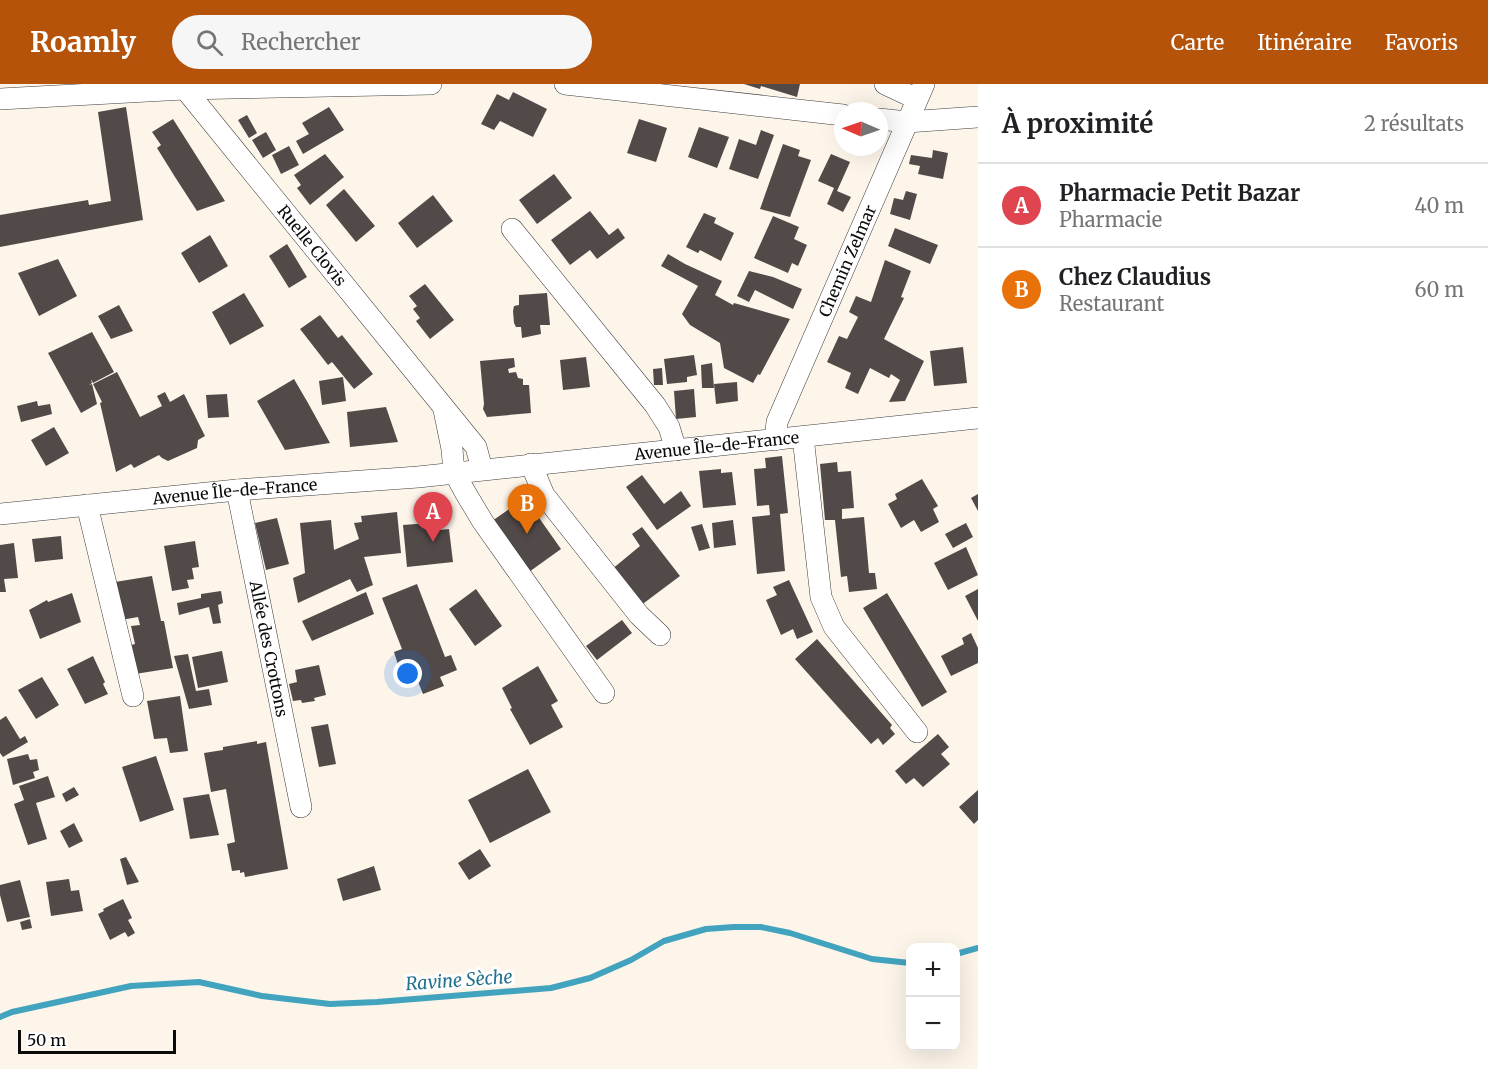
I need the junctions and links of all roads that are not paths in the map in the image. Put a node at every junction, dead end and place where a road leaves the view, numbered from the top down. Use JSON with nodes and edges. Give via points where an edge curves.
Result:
{"nodes":[{"id":1,"x":431,"y":84,"type":"edge"},
{"id":2,"x":565,"y":84,"type":"edge"},
{"id":3,"x":885,"y":84,"type":"edge"},
{"id":4,"x":183,"y":86,"type":"edge"},
{"id":5,"x":921,"y":92,"type":"edge"},
{"id":6,"x":0,"y":99,"type":"edge"},
{"id":7,"x":834,"y":114,"type":"edge"},
{"id":8,"x":978,"y":117,"type":"edge"},
{"id":9,"x":888,"y":120,"type":"edge"},
{"id":10,"x":907,"y":122,"type":"junction"},
{"id":11,"x":512,"y":229,"type":"dead end"},
{"id":12,"x":443,"y":407,"type":"junction"},
{"id":13,"x":978,"y":418,"type":"edge"},
{"id":14,"x":803,"y":437,"type":"junction"},
{"id":15,"x":775,"y":440,"type":"junction"},
{"id":16,"x":676,"y":450,"type":"junction"},
{"id":17,"x":531,"y":464,"type":"junction"},
{"id":18,"x":482,"y":469,"type":"junction"},
{"id":19,"x":454,"y":472,"type":"junction"},
{"id":20,"x":237,"y":490,"type":"junction"},
{"id":21,"x":87,"y":505,"type":"junction"},
{"id":22,"x":0,"y":514,"type":"edge"},
{"id":23,"x":660,"y":635,"type":"dead end"},
{"id":24,"x":604,"y":693,"type":"dead end"},
{"id":25,"x":133,"y":696,"type":"dead end"},
{"id":26,"x":917,"y":732,"type":"dead end"},
{"id":27,"x":301,"y":807,"type":"dead end"}],
"edges":[{"from":1,"to":4,"type":"street"},
{"from":2,"to":7,"type":"street"},
{"from":3,"to":5,"type":"street"},
{"from":4,"to":6,"type":"street"},
{"from":4,"to":12,"type":"street","name":"Ruelle Clovis"},
{"from":5,"to":10,"type":"street","name":"Chemin Zelmar"},
{"from":8,"to":10,"type":"street"},
{"from":9,"to":10,"type":"street"},
{"from":10,"to":15,"type":"street","name":"Chemin Zelmar","via":[[777,422]]},
{"from":11,"to":16,"type":"street","via":[[656,405]]},
{"from":12,"to":18,"type":"street","name":"Ruelle Clovis","via":[[476,447]]},
{"from":12,"to":19,"type":"street","name":"Ruelle Clovis"},
{"from":13,"to":14,"type":"street","name":"Avenue Île-de-France"},
{"from":14,"to":15,"type":"street","name":"Avenue Île-de-France"},
{"from":14,"to":26,"type":"street","via":[[825,610],[834,627]]},
{"from":15,"to":16,"type":"street","name":"Avenue Île-de-France"},
{"from":16,"to":17,"type":"street","name":"Avenue Île-de-France"},
{"from":17,"to":18,"type":"street","name":"Avenue Île-de-France"},
{"from":17,"to":23,"type":"street","via":[[544,495],[639,615]]},
{"from":18,"to":19,"type":"street","name":"Avenue Île-de-France"},
{"from":19,"to":20,"type":"street","name":"Avenue Île-de-France"},
{"from":19,"to":24,"type":"street","via":[[483,522]]},
{"from":20,"to":21,"type":"street","name":"Avenue Île-de-France"},
{"from":20,"to":27,"type":"street","name":"Allée des Crottons"},
{"from":21,"to":22,"type":"street","name":"Avenue Île-de-France"},
{"from":21,"to":25,"type":"street"}]}
